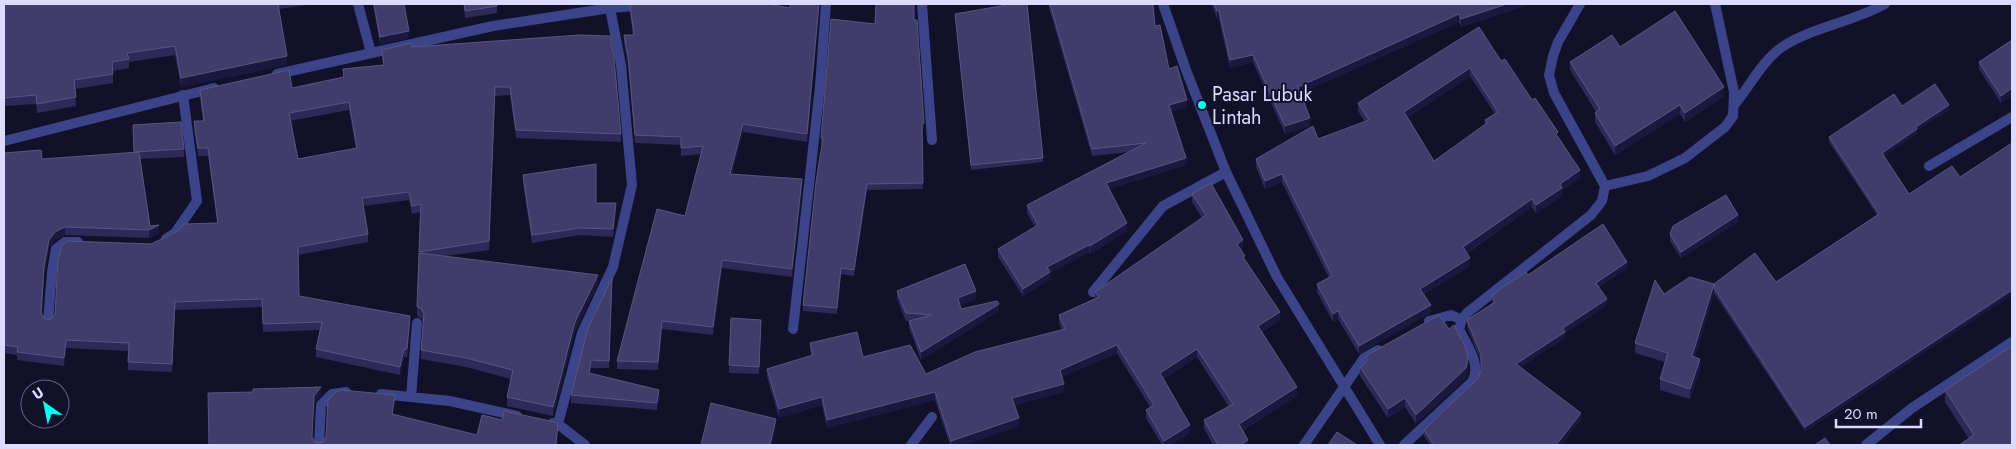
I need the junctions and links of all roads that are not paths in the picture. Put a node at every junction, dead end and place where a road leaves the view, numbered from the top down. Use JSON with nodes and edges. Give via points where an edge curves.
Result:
{"nodes":[{"id":1,"x":358,"y":4,"type":"edge"},
{"id":2,"x":660,"y":4,"type":"edge"},
{"id":3,"x":826,"y":4,"type":"edge"},
{"id":4,"x":922,"y":4,"type":"edge"},
{"id":5,"x":1163,"y":4,"type":"edge"},
{"id":6,"x":1580,"y":4,"type":"edge"},
{"id":7,"x":1715,"y":4,"type":"edge"},
{"id":8,"x":1885,"y":4,"type":"edge"},
{"id":9,"x":610,"y":8,"type":"junction"},
{"id":10,"x":371,"y":53,"type":"junction"},
{"id":11,"x":268,"y":76,"type":"edge"},
{"id":12,"x":221,"y":86,"type":"edge"},
{"id":13,"x":183,"y":95,"type":"junction"},
{"id":14,"x":1735,"y":104,"type":"junction"},
{"id":15,"x":2012,"y":117,"type":"edge"},
{"id":16,"x":932,"y":140,"type":"dead end"},
{"id":17,"x":4,"y":141,"type":"edge"},
{"id":18,"x":1929,"y":166,"type":"dead end"},
{"id":19,"x":1226,"y":172,"type":"junction"},
{"id":20,"x":1605,"y":186,"type":"junction"},
{"id":21,"x":84,"y":242,"type":"edge"},
{"id":22,"x":159,"y":242,"type":"edge"},
{"id":23,"x":1093,"y":292,"type":"edge"},
{"id":24,"x":1462,"y":320,"type":"junction"},
{"id":25,"x":48,"y":322,"type":"edge"},
{"id":26,"x":417,"y":323,"type":"edge"},
{"id":27,"x":792,"y":329,"type":"dead end"},
{"id":28,"x":1416,"y":329,"type":"edge"},
{"id":29,"x":2012,"y":342,"type":"edge"},
{"id":30,"x":1390,"y":344,"type":"edge"},
{"id":31,"x":1343,"y":387,"type":"junction"},
{"id":32,"x":411,"y":397,"type":"junction"},
{"id":33,"x":525,"y":417,"type":"edge"},
{"id":34,"x":932,"y":417,"type":"dead end"},
{"id":35,"x":542,"y":421,"type":"edge"},
{"id":36,"x":558,"y":424,"type":"junction"},
{"id":37,"x":319,"y":445,"type":"edge"},
{"id":38,"x":585,"y":445,"type":"edge"},
{"id":39,"x":911,"y":445,"type":"edge"},
{"id":40,"x":1304,"y":445,"type":"edge"},
{"id":41,"x":1380,"y":445,"type":"edge"},
{"id":42,"x":1404,"y":445,"type":"edge"},
{"id":43,"x":1866,"y":445,"type":"edge"}],
"edges":[{"from":1,"to":10,"type":"street"},
{"from":2,"to":9,"type":"street"},
{"from":3,"to":27,"type":"street","via":[[820,86]]},
{"from":4,"to":16,"type":"street"},
{"from":5,"to":19,"type":"street"},
{"from":6,"to":20,"type":"street","via":[[1558,42],[1549,75],[1554,93]]},
{"from":7,"to":14,"type":"street","via":[[1724,36]]},
{"from":8,"to":14,"type":"street","via":[[1781,48],[1766,62]]},
{"from":9,"to":10,"type":"street","via":[[493,26]]},
{"from":9,"to":36,"type":"street","via":[[621,65],[632,185],[613,267],[582,332]]},
{"from":10,"to":11,"type":"street"},
{"from":12,"to":13,"type":"street"},
{"from":13,"to":17,"type":"street"},
{"from":13,"to":22,"type":"street","via":[[197,201],[175,233]]},
{"from":14,"to":20,"type":"street","via":[[1733,116],[1725,127],[1686,158],[1648,176]]},
{"from":15,"to":18,"type":"street"},
{"from":19,"to":23,"type":"street","via":[[1163,206]]},
{"from":19,"to":31,"type":"street","via":[[1277,278]]},
{"from":20,"to":24,"type":"street","via":[[1602,201],[1591,214]]},
{"from":21,"to":25,"type":"street","via":[[65,242],[56,249]]},
{"from":24,"to":28,"type":"street","via":[[1451,316],[1433,319]]},
{"from":24,"to":42,"type":"street","via":[[1460,329],[1475,360],[1476,376]]},
{"from":26,"to":32,"type":"street"},
{"from":29,"to":43,"type":"street","via":[[1912,408]]},
{"from":30,"to":31,"type":"street","via":[[1364,358]]},
{"from":31,"to":40,"type":"street"},
{"from":31,"to":41,"type":"street"},
{"from":32,"to":33,"type":"street","via":[[450,401]]},
{"from":32,"to":37,"type":"street","via":[[340,391],[332,394],[321,405]]},
{"from":34,"to":39,"type":"street"},
{"from":35,"to":36,"type":"street"},
{"from":36,"to":38,"type":"street"}]}
